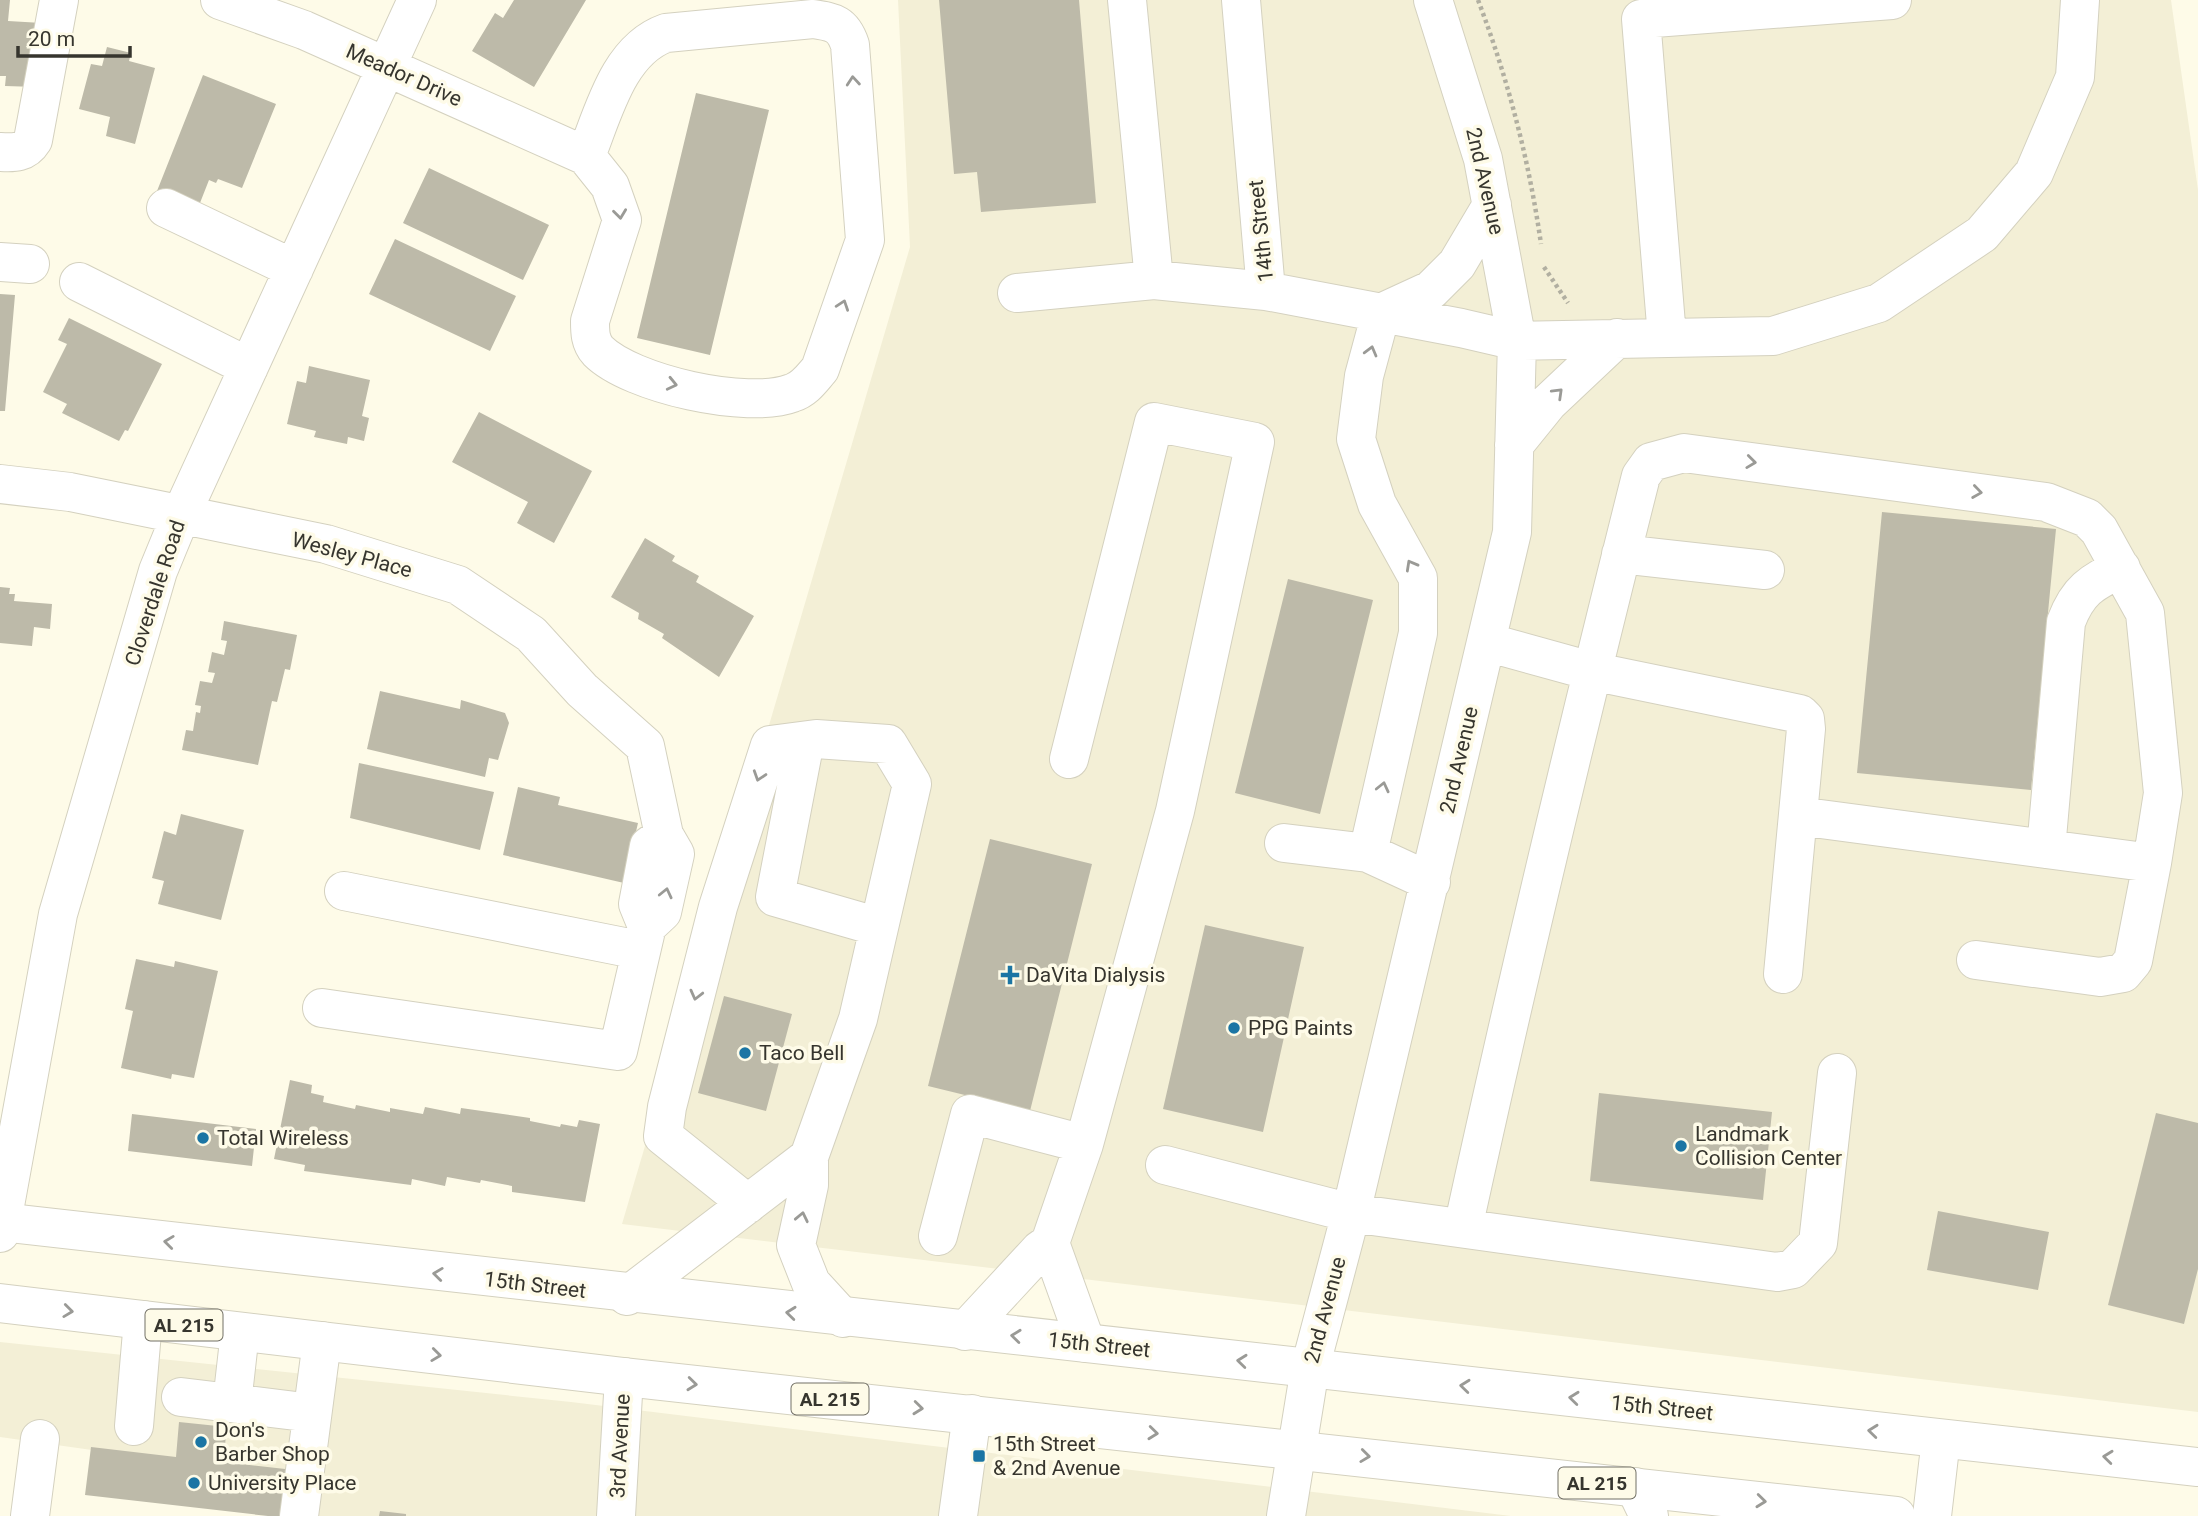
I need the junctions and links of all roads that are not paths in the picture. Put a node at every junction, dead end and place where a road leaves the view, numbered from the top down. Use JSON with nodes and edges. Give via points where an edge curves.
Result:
{"nodes":[{"id":1,"x":59,"y":0,"type":"edge"},
{"id":2,"x":416,"y":0,"type":"edge"},
{"id":3,"x":1127,"y":0,"type":"edge"},
{"id":4,"x":1241,"y":0,"type":"edge"},
{"id":5,"x":1433,"y":0,"type":"edge"},
{"id":6,"x":1892,"y":0,"type":"edge"},
{"id":7,"x":2080,"y":0,"type":"edge"},
{"id":8,"x":232,"y":2,"type":"edge"},
{"id":9,"x":386,"y":69,"type":"junction"},
{"id":10,"x":0,"y":152,"type":"edge"},
{"id":11,"x":586,"y":156,"type":"junction"},
{"id":12,"x":1492,"y":205,"type":"junction"},
{"id":13,"x":166,"y":208,"type":"dead end"},
{"id":14,"x":294,"y":269,"type":"junction"},
{"id":15,"x":1154,"y":280,"type":"junction"},
{"id":16,"x":79,"y":282,"type":"dead end"},
{"id":17,"x":1266,"y":292,"type":"junction"},
{"id":18,"x":1017,"y":293,"type":"dead end"},
{"id":19,"x":1381,"y":313,"type":"junction"},
{"id":20,"x":1667,"y":337,"type":"junction"},
{"id":21,"x":1604,"y":338,"type":"junction"},
{"id":22,"x":1517,"y":341,"type":"junction"},
{"id":23,"x":249,"y":367,"type":"junction"},
{"id":24,"x":1514,"y":445,"type":"junction"},
{"id":25,"x":0,"y":484,"type":"edge"},
{"id":26,"x":181,"y":515,"type":"junction"},
{"id":27,"x":1621,"y":554,"type":"junction"},
{"id":28,"x":2121,"y":568,"type":"junction"},
{"id":29,"x":1765,"y":569,"type":"dead end"},
{"id":30,"x":1486,"y":642,"type":"junction"},
{"id":31,"x":1591,"y":671,"type":"junction"},
{"id":32,"x":805,"y":741,"type":"junction"},
{"id":33,"x":1069,"y":759,"type":"dead end"},
{"id":34,"x":1798,"y":817,"type":"junction"},
{"id":35,"x":1284,"y":843,"type":"dead end"},
{"id":36,"x":2046,"y":849,"type":"junction"},
{"id":37,"x":1368,"y":853,"type":"junction"},
{"id":38,"x":2152,"y":863,"type":"junction"},
{"id":39,"x":1431,"y":882,"type":"junction"},
{"id":40,"x":344,"y":891,"type":"dead end"},
{"id":41,"x":879,"y":927,"type":"junction"},
{"id":42,"x":643,"y":938,"type":"junction"},
{"id":43,"x":1976,"y":960,"type":"dead end"},
{"id":44,"x":1783,"y":974,"type":"dead end"},
{"id":45,"x":322,"y":1008,"type":"dead end"},
{"id":46,"x":1837,"y":1073,"type":"dead end"},
{"id":47,"x":10,"y":1115,"type":"edge"},
{"id":48,"x":1084,"y":1144,"type":"junction"},
{"id":49,"x":809,"y":1157,"type":"junction"},
{"id":50,"x":1165,"y":1166,"type":"dead end"},
{"id":51,"x":748,"y":1204,"type":"junction"},
{"id":52,"x":1351,"y":1213,"type":"junction"},
{"id":53,"x":1,"y":1226,"type":"edge"},
{"id":54,"x":1463,"y":1228,"type":"junction"},
{"id":55,"x":938,"y":1236,"type":"dead end"},
{"id":56,"x":1050,"y":1243,"type":"junction"},
{"id":57,"x":627,"y":1296,"type":"junction"},
{"id":58,"x":0,"y":1303,"type":"edge"},
{"id":59,"x":843,"y":1318,"type":"junction"},
{"id":60,"x":143,"y":1320,"type":"junction"},
{"id":61,"x":965,"y":1331,"type":"junction"},
{"id":62,"x":240,"y":1332,"type":"junction"},
{"id":63,"x":322,"y":1342,"type":"junction"},
{"id":64,"x":1086,"y":1343,"type":"junction"},
{"id":65,"x":1310,"y":1368,"type":"junction"},
{"id":66,"x":624,"y":1377,"type":"junction"},
{"id":67,"x":181,"y":1397,"type":"dead end"},
{"id":68,"x":232,"y":1403,"type":"junction"},
{"id":69,"x":312,"y":1413,"type":"junction"},
{"id":70,"x":972,"y":1414,"type":"junction"},
{"id":71,"x":134,"y":1426,"type":"dead end"},
{"id":72,"x":40,"y":1438,"type":"dead end"},
{"id":73,"x":1941,"y":1438,"type":"junction"},
{"id":74,"x":1297,"y":1448,"type":"junction"},
{"id":75,"x":2198,"y":1466,"type":"edge"},
{"id":76,"x":1642,"y":1502,"type":"edge"},
{"id":77,"x":1718,"y":1506,"type":"edge"},
{"id":78,"x":30,"y":1516,"type":"edge"},
{"id":79,"x":299,"y":1516,"type":"edge"},
{"id":80,"x":616,"y":1516,"type":"edge"},
{"id":81,"x":958,"y":1516,"type":"edge"},
{"id":82,"x":1286,"y":1516,"type":"edge"},
{"id":83,"x":1896,"y":1516,"type":"edge"},
{"id":84,"x":1932,"y":1516,"type":"edge"}],
"edges":[{"from":1,"to":10,"type":"street","via":[[33,140],[16,153]]},
{"from":2,"to":9,"type":"street","name":"Cloverdale Road"},
{"from":3,"to":15,"type":"street"},
{"from":4,"to":17,"type":"street","name":"14th Street"},
{"from":5,"to":12,"type":"street","name":"2nd Avenue","via":[[1483,159]]},
{"from":6,"to":20,"type":"street","via":[[1641,19]]},
{"from":7,"to":20,"type":"street","name":"14th Street","via":[[2075,78],[2034,173],[1982,234],[1879,303],[1773,336]]},
{"from":8,"to":9,"type":"street","name":"Meador Drive"},
{"from":9,"to":11,"type":"street","name":"Meador Drive"},
{"from":9,"to":14,"type":"street","name":"Cloverdale Road"},
{"from":11,"to":11,"type":"street","one_way":true,"via":[[610,186],[622,220],[590,321],[590,335],[599,352],[636,376],[713,394],[758,398],[792,394],[808,384],[820,369],[865,240],[850,44],[845,30],[833,22],[813,19],[652,38],[634,54],[616,84]]},
{"from":12,"to":19,"type":"street","via":[[1457,264],[1431,290]]},
{"from":12,"to":22,"type":"street","name":"2nd Avenue"},
{"from":13,"to":14,"type":"street"},
{"from":14,"to":23,"type":"street","name":"Cloverdale Road"},
{"from":15,"to":17,"type":"street"},
{"from":15,"to":18,"type":"street"},
{"from":16,"to":23,"type":"street"},
{"from":17,"to":19,"type":"street","name":"14th Street"},
{"from":19,"to":22,"type":"street","name":"14th Street"},
{"from":37,"to":19,"type":"street","one_way":true,"via":[[1418,633],[1418,578],[1377,504],[1356,439],[1364,376]]},
{"from":20,"to":21,"type":"street","name":"14th Street"},
{"from":21,"to":22,"type":"street","name":"14th Street"},
{"from":24,"to":21,"type":"street","one_way":true},
{"from":22,"to":24,"type":"street","name":"2nd Avenue"},
{"from":23,"to":26,"type":"street","name":"Cloverdale Road"},
{"from":24,"to":30,"type":"street","name":"2nd Avenue","via":[[1512,532]]},
{"from":25,"to":26,"type":"street","name":"Wesley Place","via":[[70,492]]},
{"from":26,"to":42,"type":"street","name":"Wesley Place","via":[[326,544],[458,585],[531,634],[582,690],[645,746],[664,835],[649,846],[638,904]]},
{"from":26,"to":47,"type":"street","name":"Cloverdale Road","via":[[158,571],[58,914]]},
{"from":27,"to":28,"type":"street","one_way":true,"via":[[1641,476],[1651,462],[1684,453],[2046,502],[2087,518]]},
{"from":27,"to":29,"type":"street"},
{"from":27,"to":31,"type":"street"},
{"from":28,"to":36,"type":"street","via":[[2091,583],[2074,600],[2066,622]]},
{"from":28,"to":38,"type":"street","via":[[2145,613],[2162,793]]},
{"from":30,"to":31,"type":"street"},
{"from":30,"to":39,"type":"street","name":"2nd Avenue"},
{"from":31,"to":34,"type":"street","via":[[1800,714],[1806,729]]},
{"from":31,"to":54,"type":"street","via":[[1521,958]]},
{"from":32,"to":41,"type":"street","via":[[775,897]]},
{"from":32,"to":41,"type":"street","via":[[888,744],[912,783]]},
{"from":32,"to":51,"type":"street","one_way":true,"via":[[770,745],[762,766],[718,907],[663,1136]]},
{"from":33,"to":48,"type":"street","via":[[1154,422],[1255,442],[1175,811]]},
{"from":34,"to":36,"type":"street"},
{"from":34,"to":44,"type":"street"},
{"from":35,"to":37,"type":"street"},
{"from":36,"to":38,"type":"street"},
{"from":37,"to":39,"type":"street"},
{"from":38,"to":43,"type":"street","via":[[2133,961],[2123,973],[2100,977]]},
{"from":39,"to":52,"type":"street","name":"2nd Avenue"},
{"from":40,"to":42,"type":"street"},
{"from":41,"to":49,"type":"street","via":[[858,1019]]},
{"from":42,"to":45,"type":"street","via":[[618,1051]]},
{"from":46,"to":54,"type":"street","via":[[1818,1242],[1793,1269],[1777,1272]]},
{"from":47,"to":53,"type":"street","name":"Cloverdale Road"},
{"from":48,"to":55,"type":"street","via":[[970,1114]]},
{"from":48,"to":56,"type":"street"},
{"from":49,"to":51,"type":"street"},
{"from":59,"to":49,"type":"street","one_way":true,"via":[[811,1283],[796,1245],[809,1185]]},
{"from":50,"to":52,"type":"street"},
{"from":51,"to":57,"type":"street"},
{"from":52,"to":54,"type":"street"},
{"from":52,"to":65,"type":"street","name":"2nd Avenue"},
{"from":57,"to":53,"type":"street","name":"15th Street","one_way":true},
{"from":56,"to":61,"type":"street"},
{"from":56,"to":64,"type":"street"},
{"from":59,"to":57,"type":"street","name":"15th Street","one_way":true},
{"from":58,"to":60,"type":"street","number":"AL 215","one_way":true},
{"from":59,"to":61,"type":"street","name":"15th Street"},
{"from":60,"to":62,"type":"street","number":"AL 215"},
{"from":60,"to":71,"type":"street"},
{"from":64,"to":61,"type":"street","name":"15th Street","one_way":true},
{"from":62,"to":63,"type":"street","number":"AL 215"},
{"from":62,"to":68,"type":"street"},
{"from":63,"to":66,"type":"street","number":"AL 215","one_way":true},
{"from":63,"to":69,"type":"street"},
{"from":65,"to":64,"type":"street","name":"15th Street","one_way":true},
{"from":73,"to":65,"type":"street","name":"15th Street","one_way":true},
{"from":65,"to":74,"type":"street","name":"2nd Avenue"},
{"from":66,"to":70,"type":"street","number":"AL 215","one_way":true},
{"from":66,"to":80,"type":"street","name":"3rd Avenue"},
{"from":67,"to":68,"type":"street"},
{"from":68,"to":69,"type":"street"},
{"from":69,"to":79,"type":"street"},
{"from":70,"to":74,"type":"street","number":"AL 215","one_way":true},
{"from":70,"to":81,"type":"street"},
{"from":72,"to":78,"type":"street"},
{"from":75,"to":73,"type":"street","name":"15th Street","one_way":true},
{"from":73,"to":84,"type":"street"},
{"from":74,"to":76,"type":"street","number":"AL 215","one_way":true},
{"from":74,"to":82,"type":"street","name":"2nd Avenue"},
{"from":76,"to":77,"type":"street","number":"AL 215"},
{"from":77,"to":83,"type":"street","number":"AL 215","one_way":true}]}
